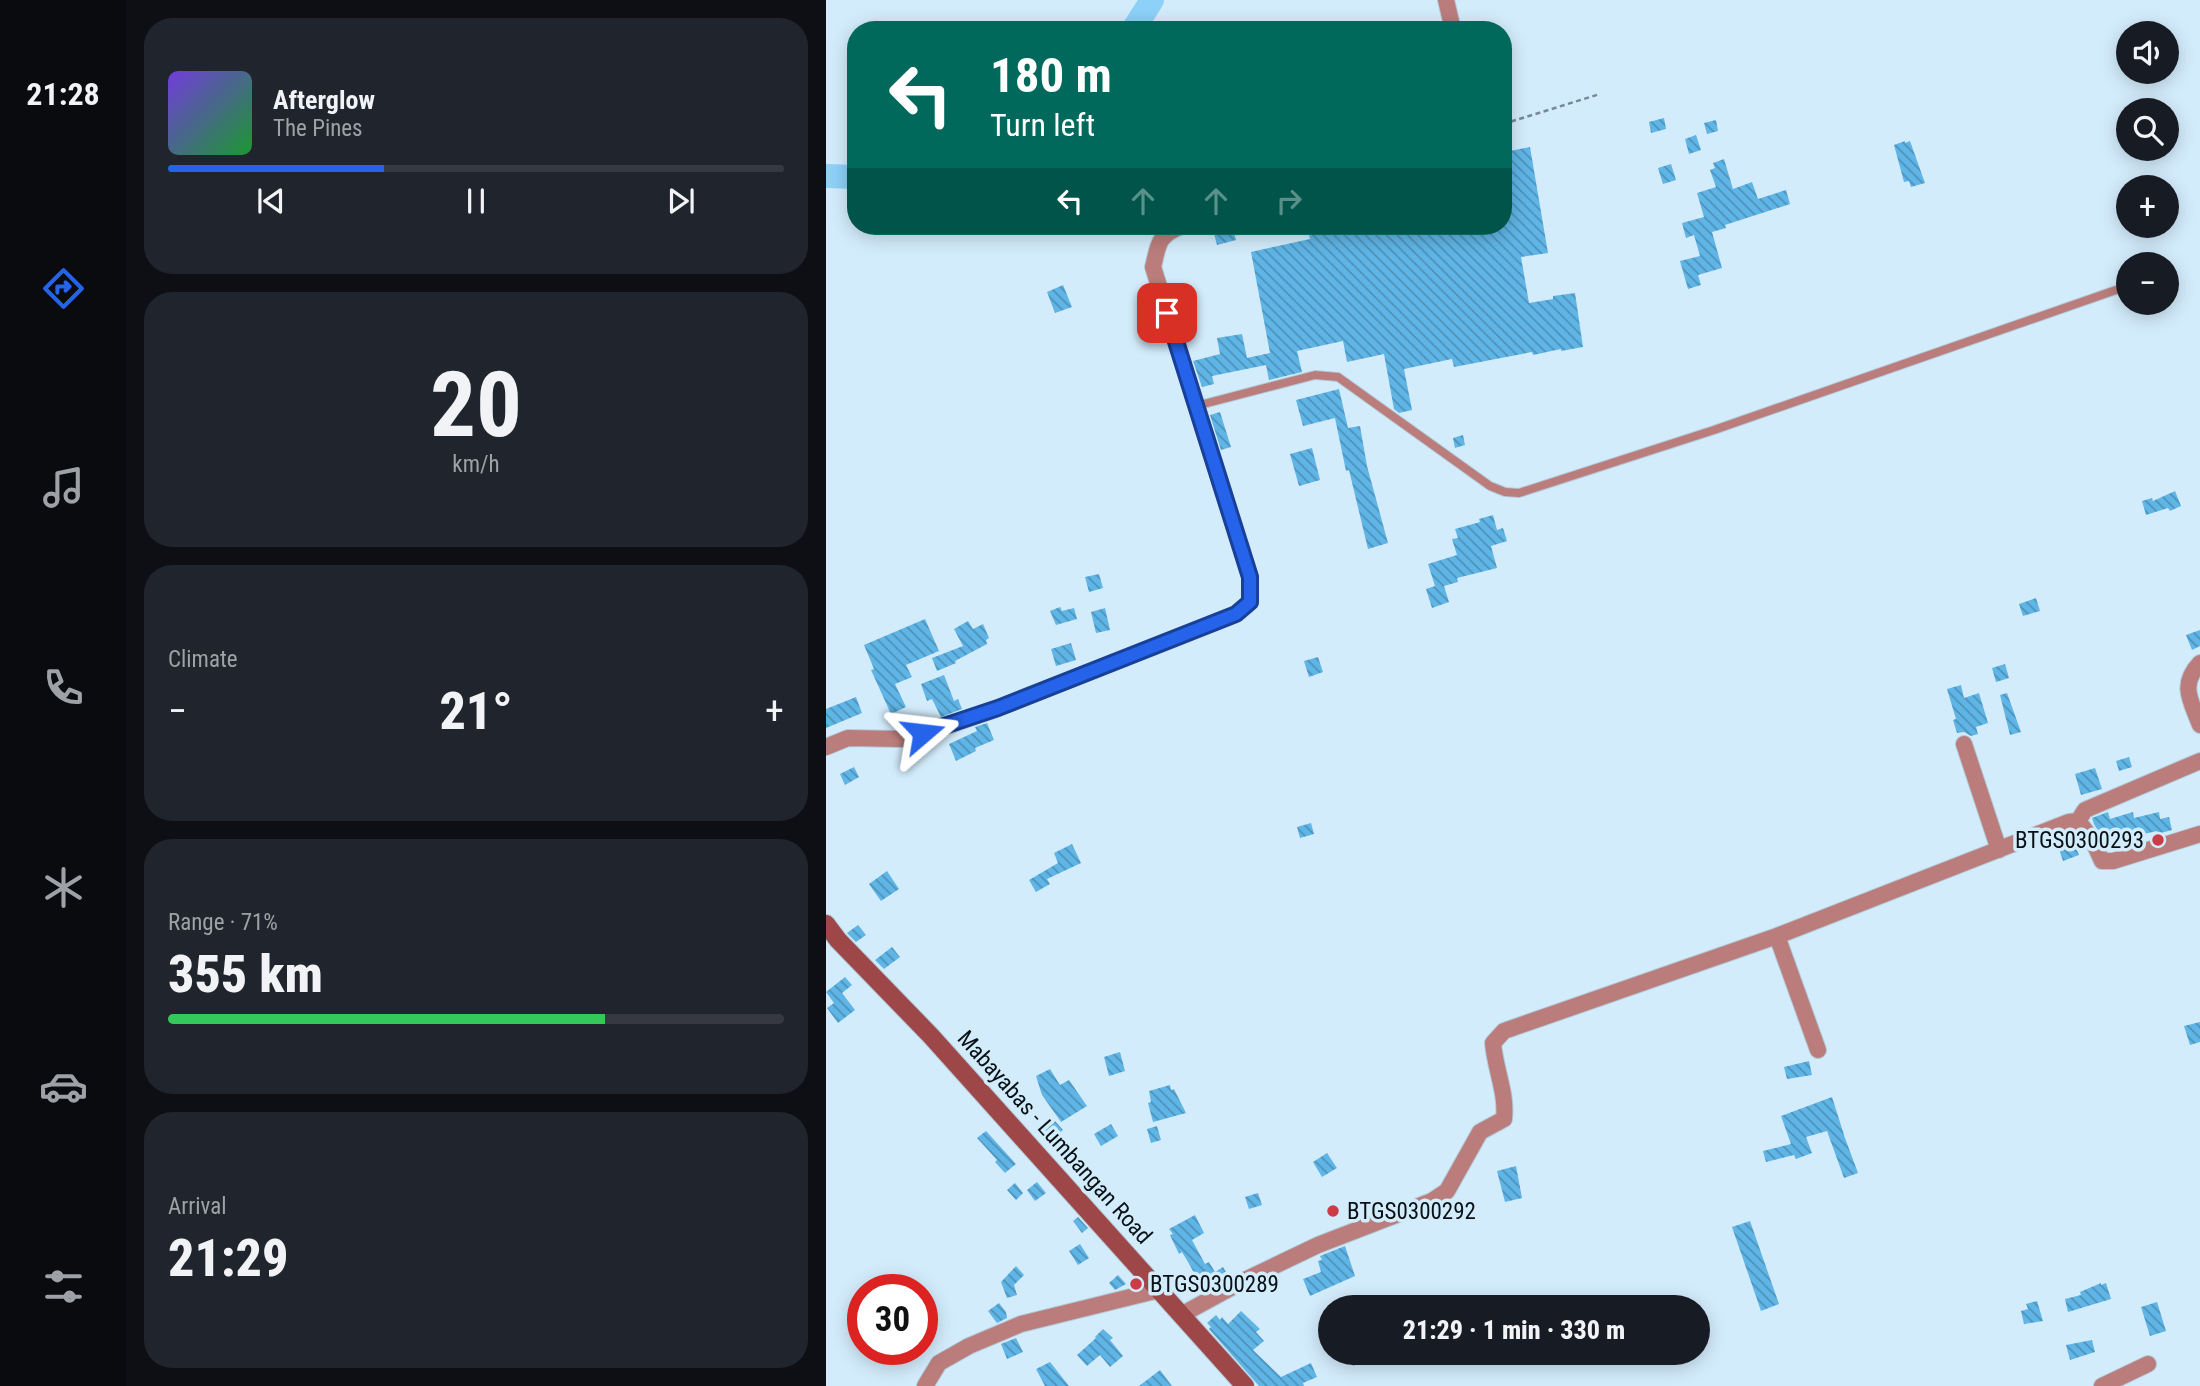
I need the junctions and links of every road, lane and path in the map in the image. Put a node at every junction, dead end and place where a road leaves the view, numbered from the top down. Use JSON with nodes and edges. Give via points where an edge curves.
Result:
{"nodes":[{"id":1,"x":1446,"y":0,"type":"edge"},
{"id":2,"x":1451,"y":21,"type":"edge"},
{"id":3,"x":1600,"y":94,"type":"dead end"},
{"id":4,"x":1512,"y":121,"type":"edge"},
{"id":5,"x":1164,"y":235,"type":"edge"},
{"id":6,"x":2116,"y":290,"type":"dead end"},
{"id":7,"x":1196,"y":406,"type":"junction"},
{"id":8,"x":2200,"y":663,"type":"edge"},
{"id":9,"x":2200,"y":725,"type":"edge"},
{"id":10,"x":1964,"y":744,"type":"dead end"},
{"id":11,"x":826,"y":747,"type":"edge"},
{"id":12,"x":2200,"y":761,"type":"edge"},
{"id":13,"x":2078,"y":821,"type":"junction"},
{"id":14,"x":2200,"y":834,"type":"edge"},
{"id":15,"x":1999,"y":850,"type":"junction"},
{"id":16,"x":826,"y":924,"type":"edge"},
{"id":17,"x":1776,"y":936,"type":"junction"},
{"id":18,"x":1818,"y":1050,"type":"dead end"},
{"id":19,"x":1159,"y":1290,"type":"junction"},
{"id":20,"x":1181,"y":1315,"type":"junction"},
{"id":21,"x":2148,"y":1364,"type":"dead end"},
{"id":22,"x":925,"y":1386,"type":"edge"},
{"id":23,"x":1245,"y":1386,"type":"edge"},
{"id":24,"x":2102,"y":1386,"type":"edge"}],
"edges":[{"from":1,"to":2,"type":"street"},
{"from":3,"to":4,"type":"path"},
{"from":5,"to":7,"type":"street","via":[[1153,267]]},
{"from":6,"to":7,"type":"lane","via":[[1519,494],[1490,486],[1338,377],[1315,375]]},
{"from":7,"to":11,"type":"street","via":[[1250,577],[1250,602],[1236,614],[944,727],[901,739],[848,738]]},
{"from":8,"to":9,"type":"street","via":[[2187,687]]},
{"from":10,"to":15,"type":"street"},
{"from":12,"to":13,"type":"street","via":[[2085,810]]},
{"from":13,"to":14,"type":"street","via":[[2102,861]]},
{"from":13,"to":15,"type":"street"},
{"from":15,"to":17,"type":"street"},
{"from":16,"to":19,"type":"main road","name":"Mabayabas - Lumbangan Road"},
{"from":17,"to":18,"type":"street"},
{"from":17,"to":20,"type":"street","via":[[1504,1031],[1493,1043],[1506,1103],[1504,1118],[1480,1132],[1447,1191],[1318,1245]]},
{"from":19,"to":20,"type":"main road","name":"Mabayabas - Lumbangan Road"},
{"from":19,"to":22,"type":"street","via":[[1021,1324],[939,1363]]},
{"from":20,"to":23,"type":"main road","name":"Mabayabas - Lumbangan Road"},
{"from":21,"to":24,"type":"street"}]}
